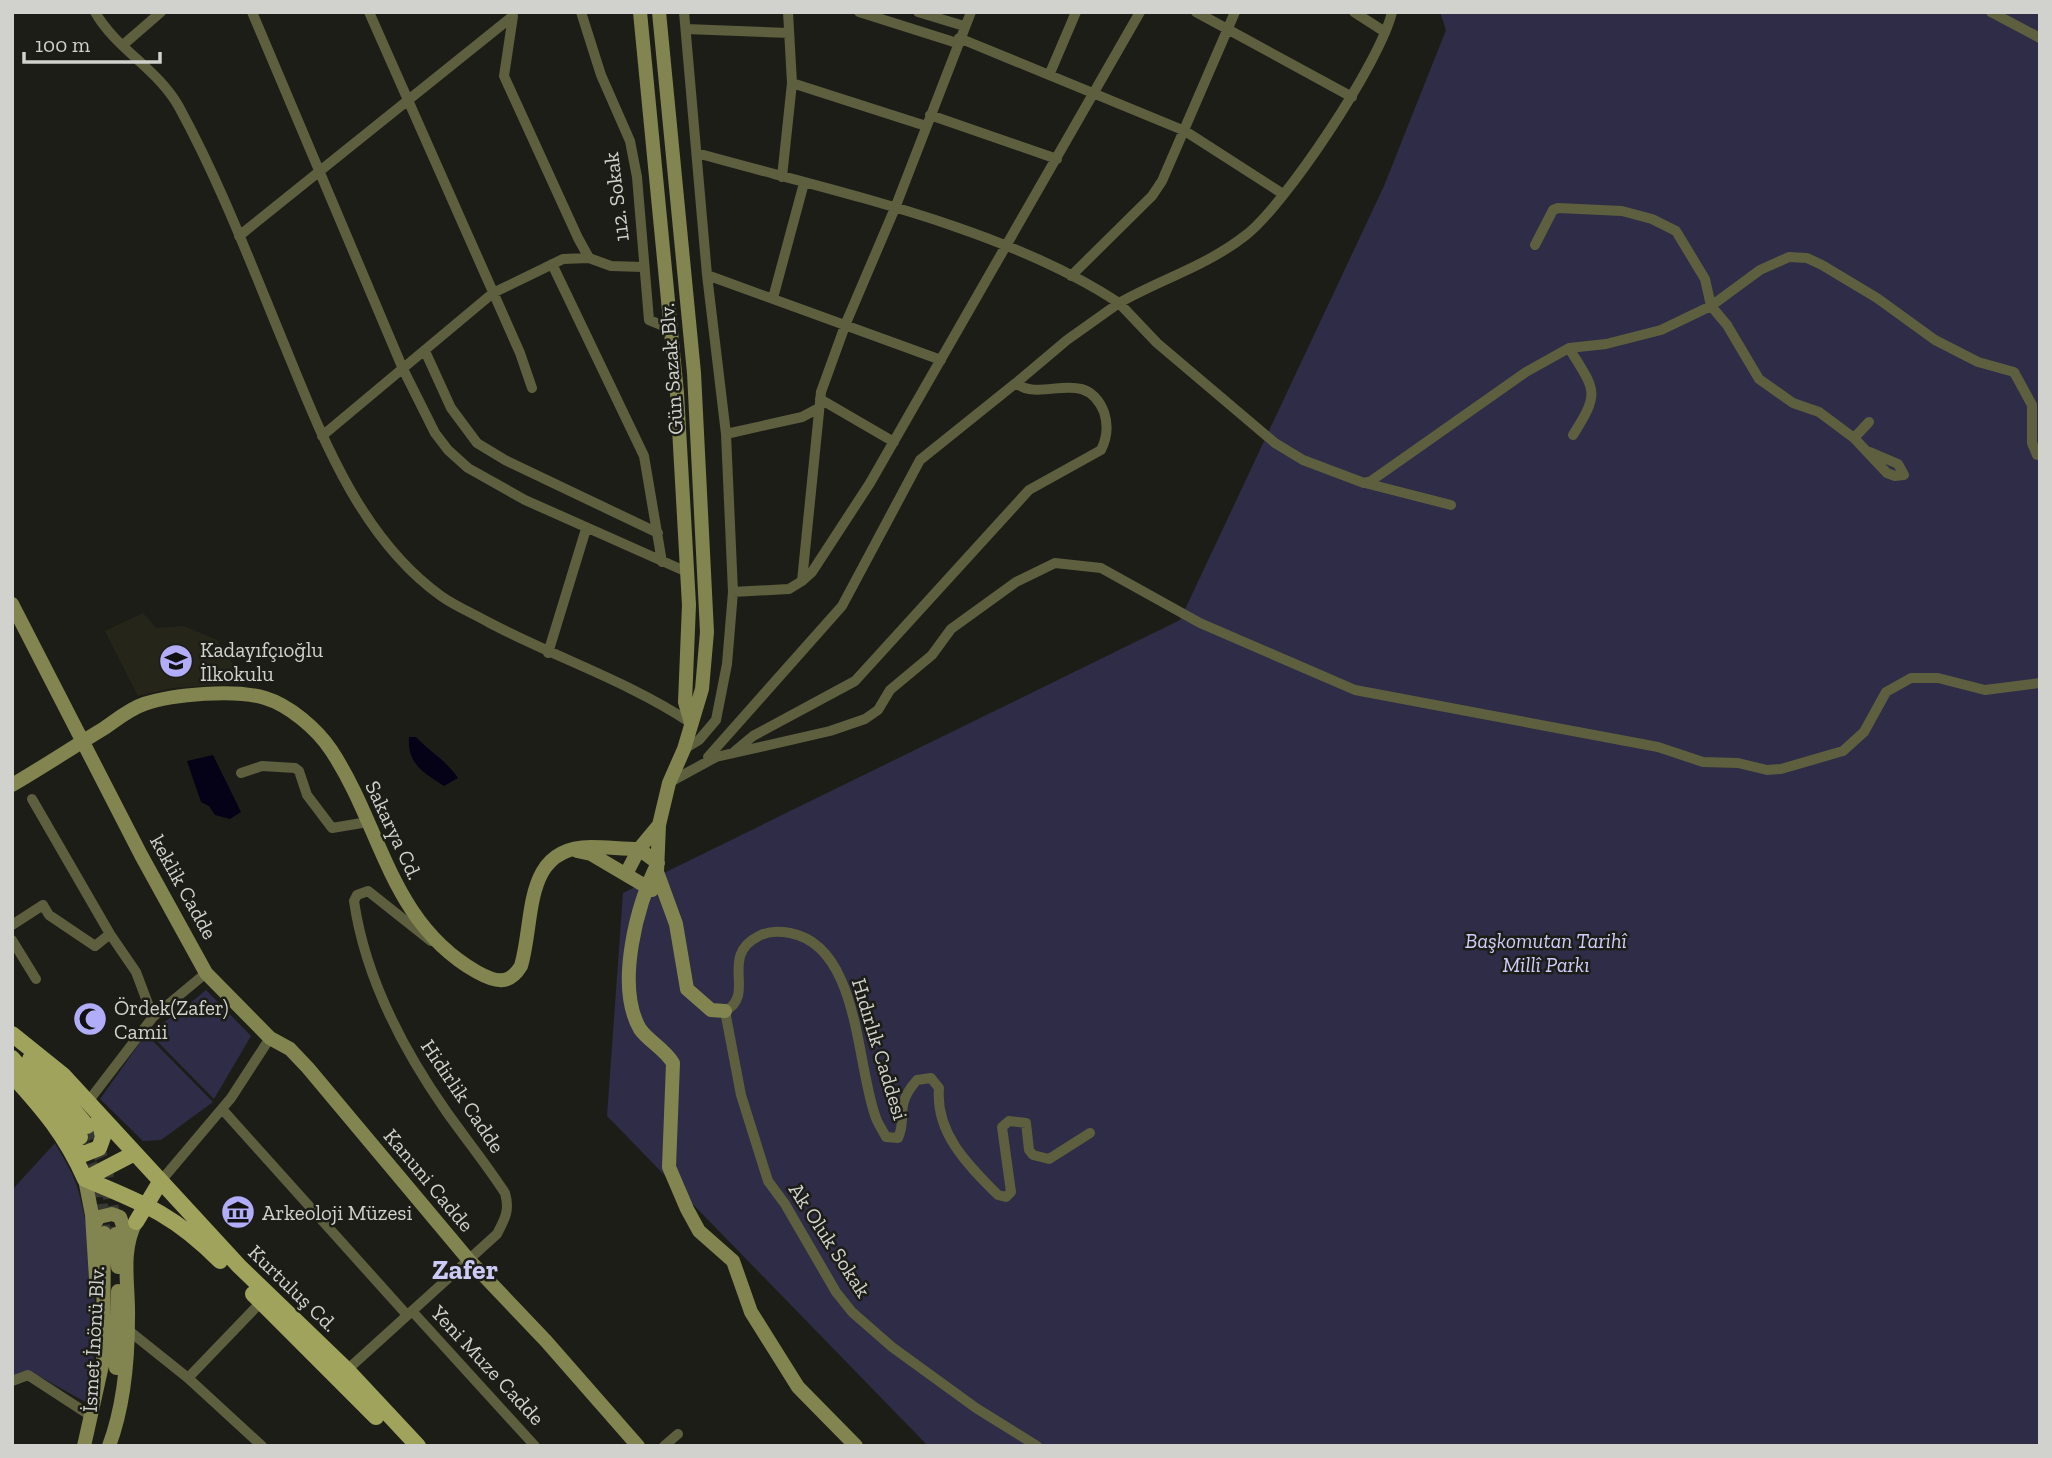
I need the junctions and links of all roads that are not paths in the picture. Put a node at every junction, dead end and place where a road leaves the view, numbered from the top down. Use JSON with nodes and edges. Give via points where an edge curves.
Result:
{"nodes":[{"id":1,"x":95,"y":12,"type":"edge"},
{"id":2,"x":161,"y":12,"type":"edge"},
{"id":3,"x":252,"y":12,"type":"edge"},
{"id":4,"x":369,"y":12,"type":"edge"},
{"id":5,"x":581,"y":12,"type":"edge"},
{"id":6,"x":640,"y":12,"type":"edge"},
{"id":7,"x":659,"y":12,"type":"edge"},
{"id":8,"x":684,"y":12,"type":"edge"},
{"id":9,"x":788,"y":12,"type":"edge"},
{"id":10,"x":859,"y":12,"type":"edge"},
{"id":11,"x":918,"y":12,"type":"edge"},
{"id":12,"x":971,"y":12,"type":"edge"},
{"id":13,"x":1076,"y":12,"type":"edge"},
{"id":14,"x":1140,"y":12,"type":"edge"},
{"id":15,"x":1196,"y":12,"type":"edge"},
{"id":16,"x":1236,"y":12,"type":"edge"},
{"id":17,"x":1354,"y":12,"type":"edge"},
{"id":18,"x":1392,"y":12,"type":"edge"},
{"id":19,"x":1991,"y":12,"type":"edge"},
{"id":20,"x":514,"y":14,"type":"edge"},
{"id":21,"x":879,"y":15,"type":"edge"},
{"id":22,"x":964,"y":26,"type":"junction"},
{"id":23,"x":1229,"y":28,"type":"junction"},
{"id":24,"x":686,"y":29,"type":"junction"},
{"id":25,"x":1385,"y":32,"type":"junction"},
{"id":26,"x":789,"y":33,"type":"junction"},
{"id":27,"x":2040,"y":38,"type":"edge"},
{"id":28,"x":958,"y":41,"type":"junction"},
{"id":29,"x":123,"y":45,"type":"junction"},
{"id":30,"x":1050,"y":74,"type":"junction"},
{"id":31,"x":792,"y":83,"type":"junction"},
{"id":32,"x":1094,"y":93,"type":"junction"},
{"id":33,"x":1352,"y":97,"type":"junction"},
{"id":34,"x":407,"y":98,"type":"junction"},
{"id":35,"x":930,"y":115,"type":"junction"},
{"id":36,"x":926,"y":125,"type":"junction"},
{"id":37,"x":1185,"y":131,"type":"junction"},
{"id":38,"x":697,"y":153,"type":"junction"},
{"id":39,"x":1057,"y":159,"type":"junction"},
{"id":40,"x":320,"y":173,"type":"junction"},
{"id":41,"x":782,"y":177,"type":"junction"},
{"id":42,"x":804,"y":183,"type":"junction"},
{"id":43,"x":1283,"y":194,"type":"junction"},
{"id":44,"x":895,"y":208,"type":"junction"},
{"id":45,"x":239,"y":236,"type":"junction"},
{"id":46,"x":1003,"y":245,"type":"junction"},
{"id":47,"x":1535,"y":245,"type":"dead end"},
{"id":48,"x":589,"y":258,"type":"junction"},
{"id":49,"x":552,"y":264,"type":"junction"},
{"id":50,"x":643,"y":267,"type":"junction"},
{"id":51,"x":707,"y":275,"type":"junction"},
{"id":52,"x":1071,"y":276,"type":"junction"},
{"id":53,"x":493,"y":293,"type":"junction"},
{"id":54,"x":773,"y":298,"type":"junction"},
{"id":55,"x":1119,"y":303,"type":"junction"},
{"id":56,"x":1711,"y":306,"type":"junction"},
{"id":57,"x":846,"y":323,"type":"junction"},
{"id":58,"x":671,"y":329,"type":"junction"},
{"id":59,"x":1569,"y":348,"type":"junction"},
{"id":60,"x":425,"y":351,"type":"junction"},
{"id":61,"x":940,"y":360,"type":"junction"},
{"id":62,"x":403,"y":369,"type":"junction"},
{"id":63,"x":1016,"y":383,"type":"junction"},
{"id":64,"x":531,"y":388,"type":"dead end"},
{"id":65,"x":819,"y":404,"type":"junction"},
{"id":66,"x":1869,"y":422,"type":"dead end"},
{"id":67,"x":726,"y":433,"type":"junction"},
{"id":68,"x":1573,"y":435,"type":"dead end"},
{"id":69,"x":322,"y":436,"type":"junction"},
{"id":70,"x":1854,"y":438,"type":"junction"},
{"id":71,"x":894,"y":442,"type":"junction"},
{"id":72,"x":1870,"y":452,"type":"dead end"},
{"id":73,"x":2037,"y":456,"type":"dead end"},
{"id":74,"x":1364,"y":483,"type":"junction"},
{"id":75,"x":1451,"y":505,"type":"dead end"},
{"id":76,"x":586,"y":529,"type":"junction"},
{"id":77,"x":657,"y":533,"type":"junction"},
{"id":78,"x":662,"y":562,"type":"junction"},
{"id":79,"x":687,"y":572,"type":"junction"},
{"id":80,"x":802,"y":581,"type":"junction"},
{"id":81,"x":733,"y":592,"type":"junction"},
{"id":82,"x":12,"y":604,"type":"edge"},
{"id":83,"x":548,"y":653,"type":"junction"},
{"id":84,"x":2040,"y":683,"type":"edge"},
{"id":85,"x":691,"y":723,"type":"junction"},
{"id":86,"x":84,"y":740,"type":"junction"},
{"id":87,"x":684,"y":749,"type":"junction"},
{"id":88,"x":734,"y":752,"type":"junction"},
{"id":89,"x":701,"y":764,"type":"junction"},
{"id":90,"x":242,"y":773,"type":"dead end"},
{"id":91,"x":14,"y":778,"type":"edge"},
{"id":92,"x":669,"y":783,"type":"junction"},
{"id":93,"x":32,"y":799,"type":"dead end"},
{"id":94,"x":368,"y":822,"type":"junction"},
{"id":95,"x":659,"y":825,"type":"junction"},
{"id":96,"x":573,"y":849,"type":"junction"},
{"id":97,"x":639,"y":849,"type":"junction"},
{"id":98,"x":658,"y":863,"type":"junction"},
{"id":99,"x":626,"y":874,"type":"junction"},
{"id":100,"x":646,"y":886,"type":"junction"},
{"id":101,"x":670,"y":903,"type":"junction"},
{"id":102,"x":12,"y":925,"type":"edge"},
{"id":103,"x":110,"y":934,"type":"junction"},
{"id":104,"x":12,"y":940,"type":"edge"},
{"id":105,"x":449,"y":954,"type":"junction"},
{"id":106,"x":206,"y":973,"type":"junction"},
{"id":107,"x":36,"y":979,"type":"dead end"},
{"id":108,"x":725,"y":1011,"type":"junction"},
{"id":109,"x":153,"y":1017,"type":"junction"},
{"id":110,"x":12,"y":1034,"type":"edge"},
{"id":111,"x":270,"y":1038,"type":"junction"},
{"id":112,"x":12,"y":1040,"type":"edge"},
{"id":113,"x":12,"y":1058,"type":"edge"},
{"id":114,"x":12,"y":1075,"type":"edge"},
{"id":115,"x":88,"y":1103,"type":"junction"},
{"id":116,"x":222,"y":1110,"type":"junction"},
{"id":117,"x":84,"y":1132,"type":"junction"},
{"id":118,"x":1090,"y":1133,"type":"dead end"},
{"id":119,"x":133,"y":1154,"type":"junction"},
{"id":120,"x":85,"y":1179,"type":"junction"},
{"id":121,"x":160,"y":1182,"type":"junction"},
{"id":122,"x":146,"y":1204,"type":"junction"},
{"id":123,"x":175,"y":1220,"type":"junction"},
{"id":124,"x":136,"y":1222,"type":"junction"},
{"id":125,"x":110,"y":1233,"type":"junction"},
{"id":126,"x":468,"y":1259,"type":"junction"},
{"id":127,"x":261,"y":1302,"type":"junction"},
{"id":128,"x":410,"y":1313,"type":"junction"},
{"id":129,"x":128,"y":1330,"type":"junction"},
{"id":130,"x":347,"y":1370,"type":"junction"},
{"id":131,"x":188,"y":1378,"type":"junction"},
{"id":132,"x":12,"y":1381,"type":"edge"},
{"id":133,"x":91,"y":1416,"type":"junction"},
{"id":134,"x":678,"y":1434,"type":"dead end"},
{"id":135,"x":250,"y":1442,"type":"edge"},
{"id":136,"x":84,"y":1446,"type":"edge"},
{"id":137,"x":106,"y":1446,"type":"edge"},
{"id":138,"x":262,"y":1446,"type":"edge"},
{"id":139,"x":405,"y":1446,"type":"edge"},
{"id":140,"x":418,"y":1446,"type":"edge"},
{"id":141,"x":535,"y":1446,"type":"edge"},
{"id":142,"x":638,"y":1446,"type":"edge"},
{"id":143,"x":664,"y":1446,"type":"edge"},
{"id":144,"x":856,"y":1446,"type":"edge"},
{"id":145,"x":1037,"y":1446,"type":"edge"}],
"edges":[{"from":1,"to":29,"type":"street"},
{"from":2,"to":29,"type":"street"},
{"from":3,"to":40,"type":"street"},
{"from":4,"to":34,"type":"street"},
{"from":5,"to":50,"type":"street","name":"112. Sokak","via":[[601,75],[630,141]]},
{"from":6,"to":58,"type":"main road","name":"Gün Sazak Blv."},
{"from":7,"to":85,"type":"main road","name":"Gün Sazak Blv.","via":[[694,373],[705,568],[707,632],[702,689]]},
{"from":8,"to":24,"type":"street"},
{"from":9,"to":26,"type":"street"},
{"from":10,"to":21,"type":"street"},
{"from":11,"to":22,"type":"street"},
{"from":12,"to":22,"type":"street"},
{"from":13,"to":30,"type":"street"},
{"from":14,"to":32,"type":"street"},
{"from":15,"to":23,"type":"street"},
{"from":16,"to":23,"type":"street"},
{"from":17,"to":25,"type":"street"},
{"from":18,"to":25,"type":"street"},
{"from":19,"to":27,"type":"street"},
{"from":20,"to":34,"type":"street"},
{"from":20,"to":48,"type":"street","via":[[504,76]]},
{"from":21,"to":28,"type":"street"},
{"from":22,"to":28,"type":"street"},
{"from":23,"to":33,"type":"street"},
{"from":23,"to":37,"type":"street"},
{"from":24,"to":26,"type":"street"},
{"from":24,"to":38,"type":"street"},
{"from":25,"to":33,"type":"street"},
{"from":26,"to":31,"type":"street"},
{"from":28,"to":30,"type":"street"},
{"from":28,"to":35,"type":"street"},
{"from":29,"to":45,"type":"street","via":[[151,70],[177,104]]},
{"from":30,"to":32,"type":"street"},
{"from":31,"to":36,"type":"street"},
{"from":31,"to":41,"type":"street"},
{"from":32,"to":37,"type":"street"},
{"from":32,"to":39,"type":"street"},
{"from":33,"to":43,"type":"street"},
{"from":34,"to":40,"type":"street"},
{"from":34,"to":53,"type":"street"},
{"from":35,"to":36,"type":"street"},
{"from":35,"to":39,"type":"street"},
{"from":36,"to":44,"type":"street"},
{"from":37,"to":43,"type":"street"},
{"from":37,"to":52,"type":"street","via":[[1152,196]]},
{"from":38,"to":41,"type":"street"},
{"from":38,"to":51,"type":"street"},
{"from":39,"to":46,"type":"street"},
{"from":40,"to":45,"type":"street"},
{"from":40,"to":62,"type":"street"},
{"from":41,"to":42,"type":"street"},
{"from":42,"to":44,"type":"street"},
{"from":42,"to":54,"type":"street"},
{"from":43,"to":55,"type":"street","via":[[1248,234],[1213,258]]},
{"from":44,"to":46,"type":"street"},
{"from":44,"to":57,"type":"street"},
{"from":45,"to":69,"type":"street"},
{"from":46,"to":52,"type":"street"},
{"from":46,"to":61,"type":"street"},
{"from":47,"to":56,"type":"street","via":[[1558,208],[1622,211],[1652,219],[1675,231],[1705,279]]},
{"from":48,"to":49,"type":"street"},
{"from":48,"to":50,"type":"street","via":[[611,266]]},
{"from":49,"to":53,"type":"street"},
{"from":49,"to":77,"type":"street","via":[[644,456]]},
{"from":50,"to":58,"type":"street","name":"112. Sokak","via":[[649,320]]},
{"from":51,"to":54,"type":"street"},
{"from":51,"to":67,"type":"street"},
{"from":52,"to":55,"type":"street"},
{"from":53,"to":60,"type":"street"},
{"from":53,"to":64,"type":"street"},
{"from":54,"to":57,"type":"street"},
{"from":55,"to":63,"type":"street"},
{"from":55,"to":74,"type":"street","via":[[1157,343],[1275,443],[1303,460]]},
{"from":56,"to":59,"type":"street","via":[[1661,330]]},
{"from":56,"to":70,"type":"street","via":[[1759,379],[1794,403],[1819,412]]},
{"from":56,"to":73,"type":"street","via":[[1775,261],[1807,258],[1877,298],[1935,340],[1978,362],[2014,372],[2032,405],[2032,443]]},
{"from":57,"to":61,"type":"street"},
{"from":57,"to":65,"type":"street"},
{"from":58,"to":79,"type":"main road","name":"Gün Sazak Blv."},
{"from":59,"to":68,"type":"street","via":[[1592,385],[1593,399]]},
{"from":59,"to":74,"type":"street","via":[[1526,372]]},
{"from":60,"to":62,"type":"street"},
{"from":60,"to":77,"type":"street","via":[[452,408],[477,443]]},
{"from":61,"to":71,"type":"street"},
{"from":62,"to":69,"type":"street"},
{"from":62,"to":76,"type":"street","via":[[435,433],[468,468]]},
{"from":63,"to":88,"type":"street","via":[[1028,388],[1079,387],[1088,391],[1105,416],[1101,450],[1029,490],[855,681],[753,736]]},
{"from":63,"to":89,"type":"street","via":[[920,460],[842,606]]},
{"from":65,"to":67,"type":"street","via":[[802,417]]},
{"from":65,"to":71,"type":"street"},
{"from":65,"to":80,"type":"street"},
{"from":66,"to":70,"type":"street"},
{"from":67,"to":81,"type":"street"},
{"from":69,"to":83,"type":"street","via":[[359,504],[414,573],[442,597]]},
{"from":70,"to":72,"type":"street"},
{"from":71,"to":80,"type":"street","via":[[813,572]]},
{"from":74,"to":75,"type":"street"},
{"from":76,"to":78,"type":"street"},
{"from":76,"to":83,"type":"street"},
{"from":77,"to":78,"type":"street"},
{"from":78,"to":79,"type":"street"},
{"from":79,"to":85,"type":"main road","name":"Gün Sazak Blv.","via":[[690,646],[685,702]]},
{"from":80,"to":81,"type":"street","via":[[789,589]]},
{"from":81,"to":87,"type":"street","via":[[727,664],[716,720]]},
{"from":82,"to":86,"type":"main road","name":"keklik Cadde"},
{"from":83,"to":85,"type":"street"},
{"from":84,"to":88,"type":"street","via":[[1985,690],[1938,678],[1911,678],[1886,692],[1864,732],[1843,751],[1802,765],[1767,770],[1703,762],[1658,747],[1355,690],[1200,623],[1101,568],[1055,563],[1016,582],[951,629],[932,655],[890,690],[878,710],[865,719]]},
{"from":85,"to":87,"type":"main road","name":"Gün Sazak Blv."},
{"from":86,"to":91,"type":"main road","name":"Sakarya Cd."},
{"from":86,"to":94,"type":"main road","name":"Sakarya Cd.","via":[[144,704],[217,694],[265,698],[286,707],[330,747]]},
{"from":86,"to":106,"type":"main road","name":"keklik Cadde"},
{"from":87,"to":92,"type":"main road","name":"Gün Sazak Blv."},
{"from":88,"to":89,"type":"street"},
{"from":89,"to":92,"type":"street"},
{"from":90,"to":94,"type":"street","via":[[262,766],[295,768],[307,795],[332,828]]},
{"from":92,"to":95,"type":"main road","name":"Gün Sazak Blv."},
{"from":93,"to":103,"type":"street"},
{"from":94,"to":105,"type":"main road","name":"Sakarya Cd.","via":[[410,911]]},
{"from":95,"to":97,"type":"main road"},
{"from":95,"to":98,"type":"main road"},
{"from":96,"to":97,"type":"main road","name":"Sakarya Cd."},
{"from":96,"to":99,"type":"main road"},
{"from":96,"to":105,"type":"main road","name":"Sakarya Cd.","via":[[549,859],[541,871],[534,888],[526,949],[514,978],[503,982],[489,979]]},
{"from":97,"to":98,"type":"main road"},
{"from":97,"to":99,"type":"main road"},
{"from":98,"to":100,"type":"main road"},
{"from":98,"to":101,"type":"main road","via":[[657,872]]},
{"from":99,"to":100,"type":"main road"},
{"from":100,"to":101,"type":"main road"},
{"from":100,"to":144,"type":"main road","via":[[627,984],[641,1030],[673,1063],[669,1167],[699,1231],[733,1261],[751,1312],[798,1388]]},
{"from":101,"to":108,"type":"main road","via":[[687,989],[711,1010]]},
{"from":102,"to":103,"type":"street","via":[[43,905],[49,915],[95,946]]},
{"from":103,"to":109,"type":"street","via":[[136,972]]},
{"from":104,"to":107,"type":"street"},
{"from":105,"to":126,"type":"street","name":"Hidirlik Cadde","via":[[368,891],[357,895],[355,908],[365,954],[389,1017],[443,1108],[505,1194],[506,1218],[497,1234]]},
{"from":106,"to":109,"type":"street"},
{"from":106,"to":111,"type":"main road","name":"keklik Cadde"},
{"from":108,"to":118,"type":"street","name":"Hıdırlık Caddesi","via":[[739,1000],[737,968],[747,945],[769,933],[799,934],[815,943],[838,975],[876,1118],[887,1137],[898,1138],[907,1092],[917,1080],[932,1078],[939,1088],[937,1107],[947,1135],[992,1188],[1006,1197],[1011,1192],[1001,1137],[1002,1127],[1009,1121],[1026,1124],[1032,1155],[1049,1159]]},
{"from":108,"to":145,"type":"street","name":"Ak Oluk Sokak","via":[[741,1095],[768,1181],[836,1292],[892,1348]]},
{"from":109,"to":115,"type":"street"},
{"from":110,"to":115,"type":"main road","via":[[63,1075]]},
{"from":111,"to":116,"type":"street"},
{"from":111,"to":126,"type":"main road","name":"Kanuni Cadde","via":[[290,1049],[308,1068]]},
{"from":112,"to":117,"type":"main road","via":[[62,1094]]},
{"from":113,"to":117,"type":"main road"},
{"from":114,"to":117,"type":"main road","via":[[54,1121]]},
{"from":115,"to":117,"type":"main road"},
{"from":116,"to":121,"type":"street"},
{"from":116,"to":128,"type":"street","name":"Yeni Muze Cadde"},
{"from":117,"to":119,"type":"main road","name":"Kurtuluş Cd.","via":[[110,1130]]},
{"from":117,"to":120,"type":"main road"},
{"from":119,"to":120,"type":"main road"},
{"from":119,"to":121,"type":"main road","name":"Kurtuluş Cd."},
{"from":120,"to":122,"type":"main road","name":"Kurtuluş Cd."},
{"from":120,"to":125,"type":"main road"},
{"from":121,"to":122,"type":"main road"},
{"from":121,"to":130,"type":"main road","name":"Kurtuluş Cd."},
{"from":122,"to":123,"type":"main road","name":"Kurtuluş Cd."},
{"from":122,"to":124,"type":"main road"},
{"from":123,"to":124,"type":"main road"},
{"from":123,"to":127,"type":"main road","name":"Kurtuluş Cd."},
{"from":124,"to":125,"type":"main road"},
{"from":125,"to":129,"type":"main road"},
{"from":125,"to":133,"type":"main road","name":"İsmet İnönü Blv.","via":[[106,1326]]},
{"from":125,"to":137,"type":"main road","name":"İsmet İnönü Blv.","via":[[116,1368]]},
{"from":126,"to":128,"type":"street","name":"Hidirlik Cadde"},
{"from":126,"to":142,"type":"main road","name":"Kanuni Cadde"},
{"from":127,"to":131,"type":"street"},
{"from":127,"to":139,"type":"main road","name":"Kurtuluş Cd."},
{"from":128,"to":130,"type":"street","name":"Hidirlik Cadde"},
{"from":128,"to":141,"type":"street","name":"Yeni Muze Cadde"},
{"from":129,"to":131,"type":"street"},
{"from":129,"to":137,"type":"main road","via":[[124,1385]]},
{"from":130,"to":140,"type":"main road","name":"Kurtuluş Cd."},
{"from":131,"to":135,"type":"street"},
{"from":132,"to":133,"type":"street","via":[[28,1375]]},
{"from":133,"to":136,"type":"main road","name":"İsmet İnönü Blv."},
{"from":134,"to":143,"type":"street"},
{"from":135,"to":138,"type":"street"}]}
